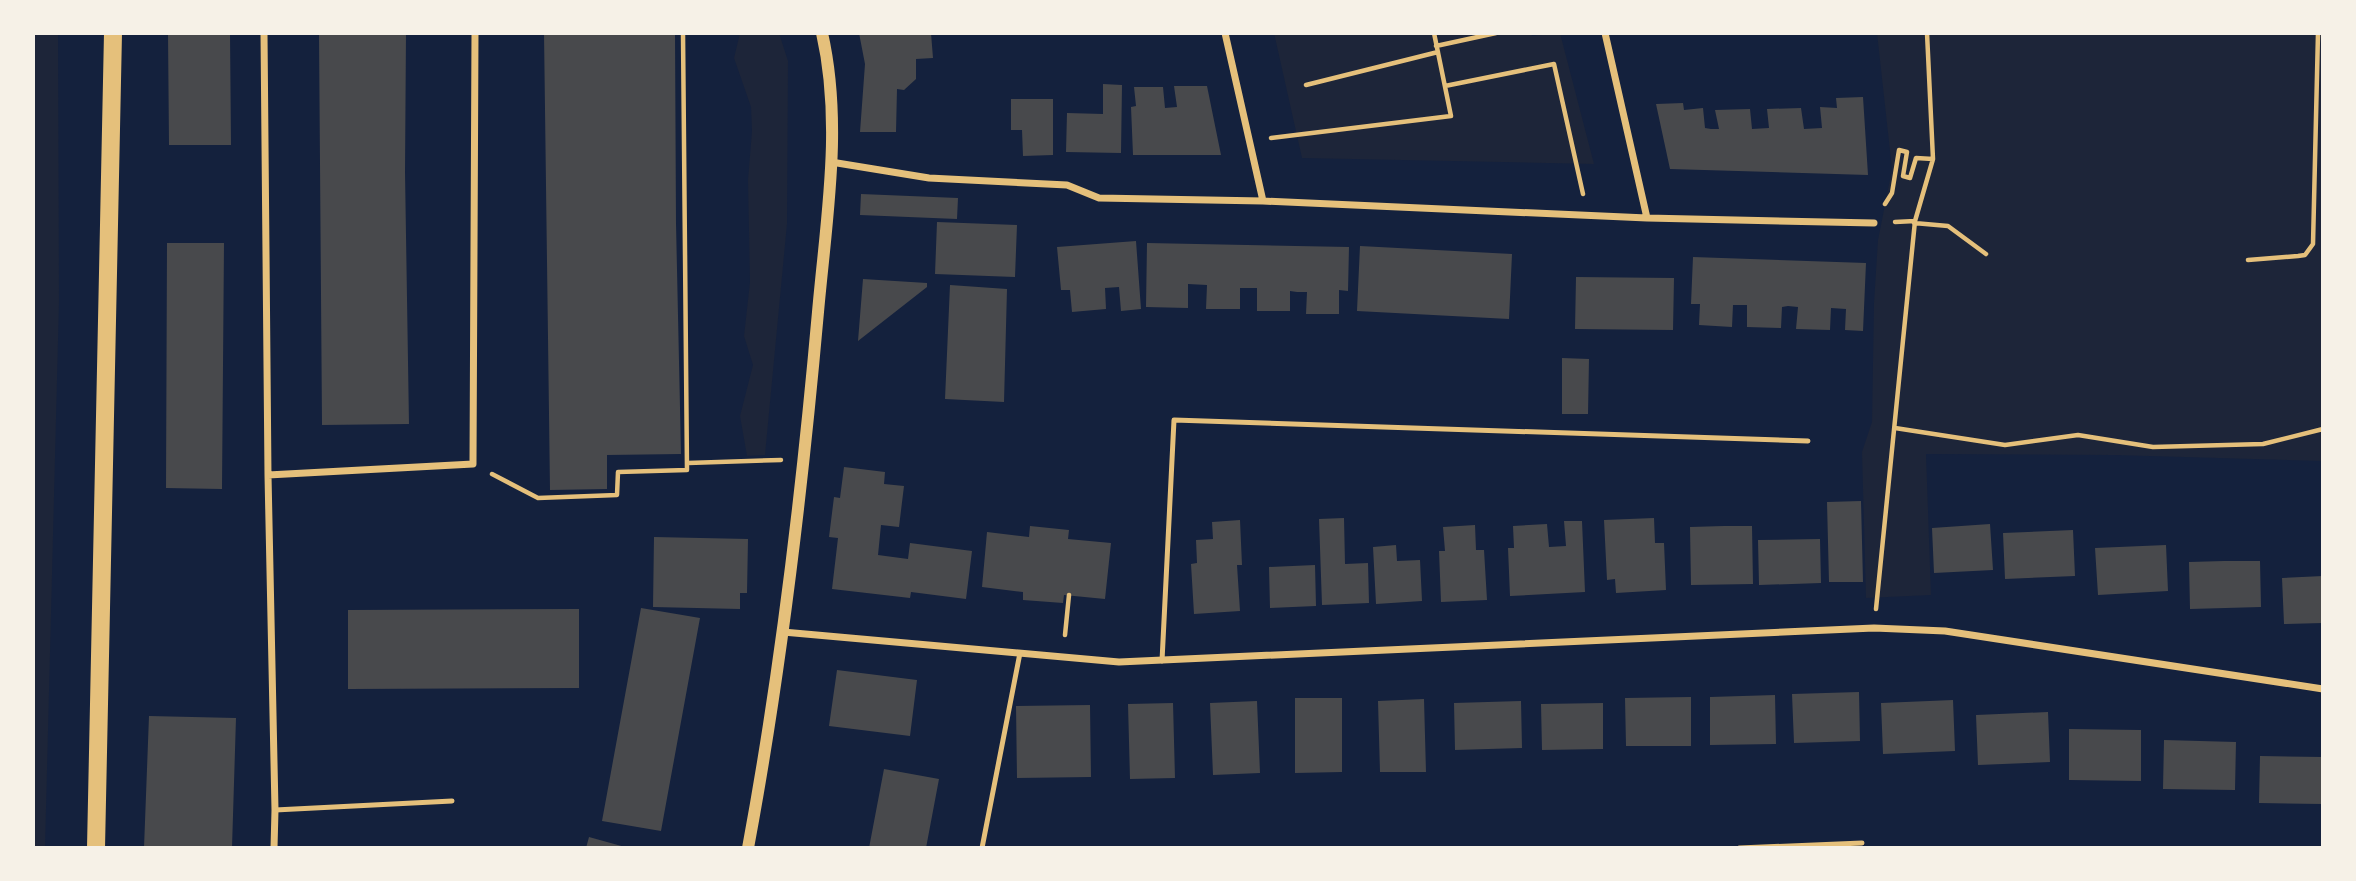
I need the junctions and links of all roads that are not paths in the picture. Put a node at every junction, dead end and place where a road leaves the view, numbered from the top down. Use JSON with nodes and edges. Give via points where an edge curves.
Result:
{"nodes":[{"id":1,"x":113,"y":33,"type":"edge"},
{"id":2,"x":264,"y":33,"type":"edge"},
{"id":3,"x":475,"y":33,"type":"edge"},
{"id":4,"x":822,"y":33,"type":"edge"},
{"id":5,"x":1225,"y":33,"type":"edge"},
{"id":6,"x":1605,"y":33,"type":"edge"},
{"id":7,"x":831,"y":162,"type":"junction"},
{"id":8,"x":1263,"y":201,"type":"junction"},
{"id":9,"x":1647,"y":218,"type":"junction"},
{"id":10,"x":1874,"y":223,"type":"road end"},
{"id":11,"x":1808,"y":441,"type":"dead end"},
{"id":12,"x":268,"y":475,"type":"junction"},
{"id":13,"x":783,"y":632,"type":"junction"},
{"id":14,"x":1020,"y":653,"type":"junction"},
{"id":15,"x":1162,"y":661,"type":"junction"},
{"id":16,"x":2323,"y":689,"type":"edge"},
{"id":17,"x":452,"y":801,"type":"dead end"},
{"id":18,"x":275,"y":810,"type":"junction"},
{"id":19,"x":1862,"y":843,"type":"dead end"},
{"id":20,"x":96,"y":848,"type":"edge"},
{"id":21,"x":274,"y":848,"type":"edge"},
{"id":22,"x":748,"y":848,"type":"edge"},
{"id":23,"x":982,"y":848,"type":"edge"},
{"id":24,"x":1739,"y":848,"type":"edge"}],
"edges":[{"from":1,"to":20,"type":"main road"},
{"from":2,"to":12,"type":"street"},
{"from":3,"to":12,"type":"street","via":[[473,464]]},
{"from":4,"to":7,"type":"street","via":[[832,110]]},
{"from":5,"to":8,"type":"street"},
{"from":6,"to":9,"type":"street"},
{"from":7,"to":8,"type":"street","via":[[929,178],[1067,185],[1100,198]]},
{"from":7,"to":13,"type":"street","via":[[811,394]]},
{"from":8,"to":9,"type":"street"},
{"from":9,"to":10,"type":"street"},
{"from":11,"to":15,"type":"lane","via":[[1174,420]]},
{"from":12,"to":18,"type":"street"},
{"from":13,"to":14,"type":"street"},
{"from":13,"to":22,"type":"street"},
{"from":14,"to":15,"type":"street"},
{"from":14,"to":23,"type":"lane"},
{"from":15,"to":16,"type":"street","via":[[1874,628],[1945,631]]},
{"from":17,"to":18,"type":"lane"},
{"from":18,"to":21,"type":"street"},
{"from":19,"to":24,"type":"lane"}]}
